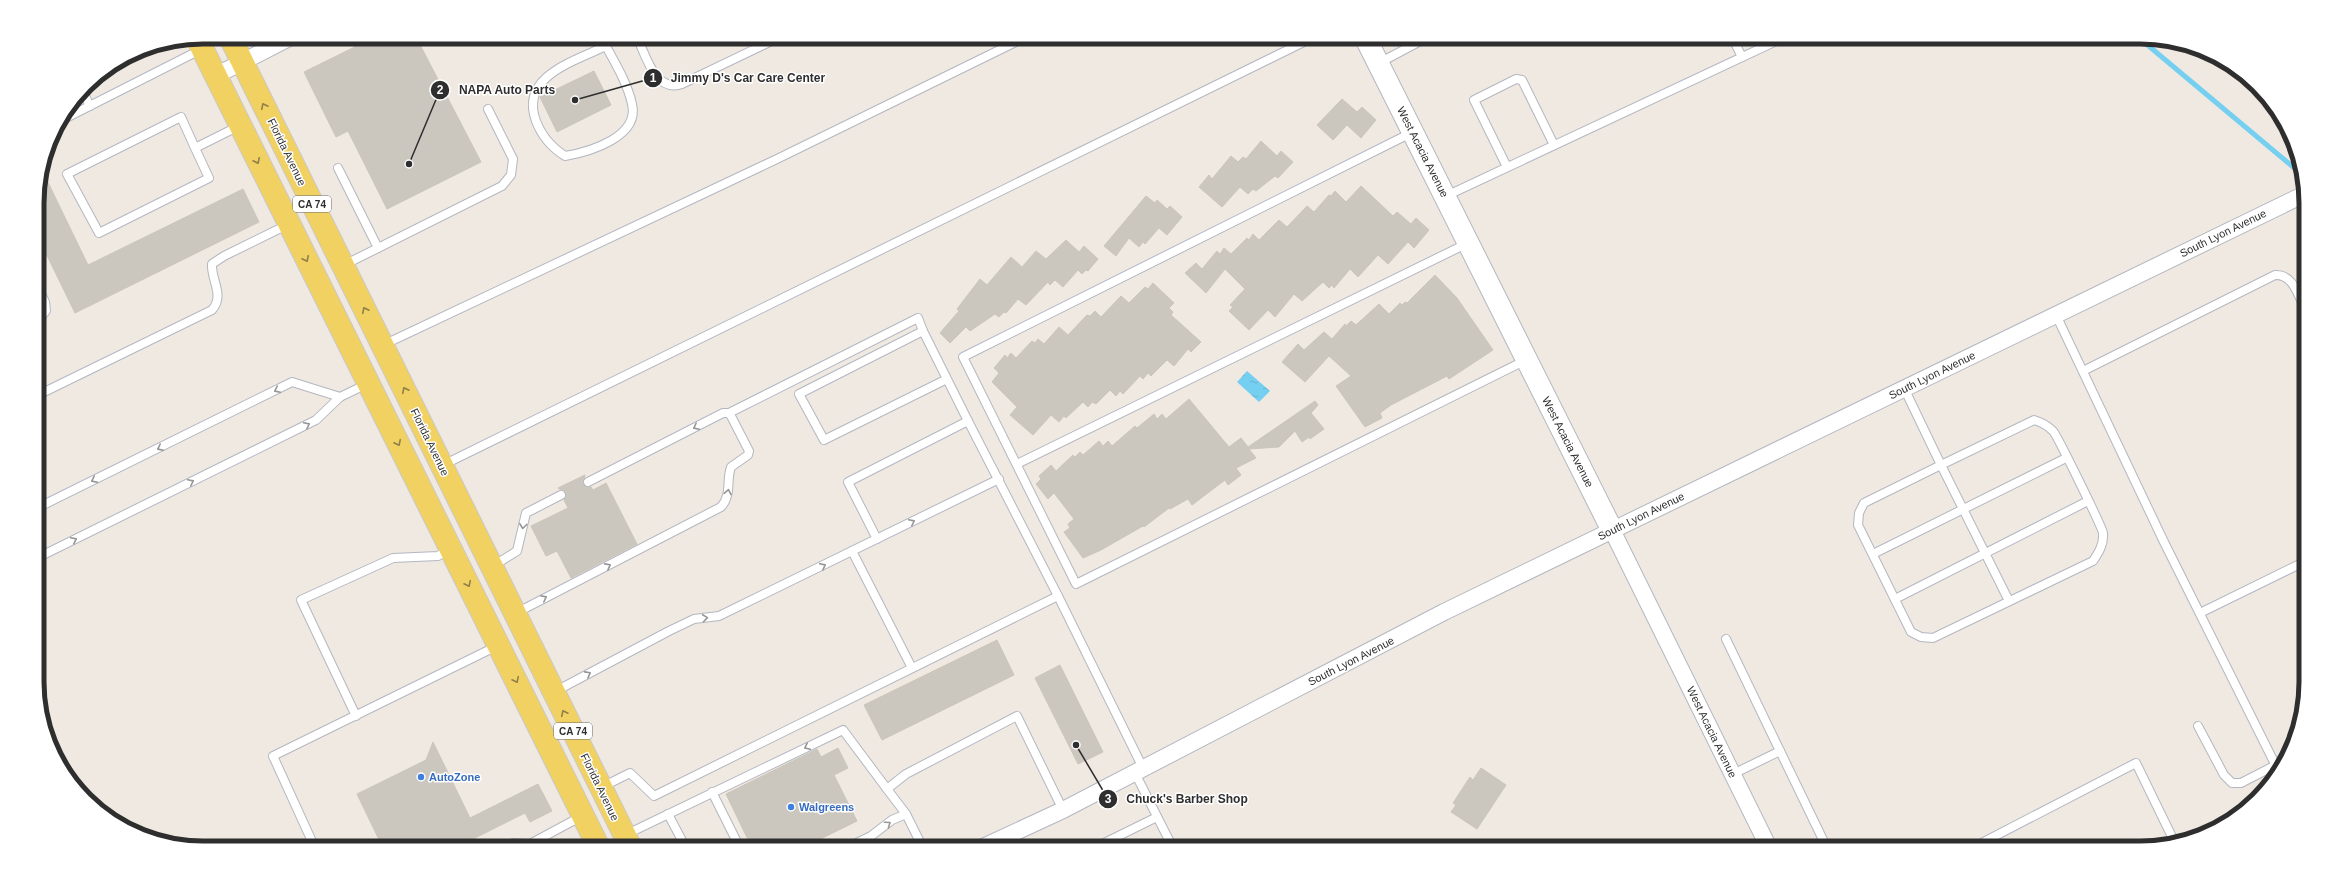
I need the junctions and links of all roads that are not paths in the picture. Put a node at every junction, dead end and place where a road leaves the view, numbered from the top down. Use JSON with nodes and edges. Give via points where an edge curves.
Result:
{"nodes":[{"id":1,"x":199,"y":44,"type":"edge"},
{"id":2,"x":233,"y":44,"type":"edge"},
{"id":3,"x":277,"y":44,"type":"edge"},
{"id":4,"x":640,"y":44,"type":"edge"},
{"id":5,"x":765,"y":44,"type":"edge"},
{"id":6,"x":1012,"y":44,"type":"edge"},
{"id":7,"x":1300,"y":44,"type":"edge"},
{"id":8,"x":1368,"y":44,"type":"edge"},
{"id":9,"x":1415,"y":44,"type":"edge"},
{"id":10,"x":1736,"y":44,"type":"edge"},
{"id":11,"x":1770,"y":44,"type":"edge"},
{"id":12,"x":606,"y":46,"type":"joint"},
{"id":13,"x":1742,"y":57,"type":"junction"},
{"id":14,"x":242,"y":62,"type":"junction"},
{"id":15,"x":1378,"y":63,"type":"junction"},
{"id":16,"x":215,"y":76,"type":"junction"},
{"id":17,"x":85,"y":97,"type":"edge"},
{"id":18,"x":90,"y":106,"type":"junction"},
{"id":19,"x":488,"y":108,"type":"dead end"},
{"id":20,"x":70,"y":116,"type":"edge"},
{"id":21,"x":240,"y":126,"type":"junction"},
{"id":22,"x":1413,"y":132,"type":"junction"},
{"id":23,"x":1554,"y":145,"type":"junction"},
{"id":24,"x":195,"y":148,"type":"junction"},
{"id":25,"x":1507,"y":167,"type":"junction"},
{"id":26,"x":338,"y":168,"type":"dead end"},
{"id":27,"x":1445,"y":197,"type":"junction"},
{"id":28,"x":2299,"y":197,"type":"edge"},
{"id":29,"x":288,"y":224,"type":"junction"},
{"id":30,"x":1468,"y":243,"type":"junction"},
{"id":31,"x":378,"y":248,"type":"junction"},
{"id":32,"x":343,"y":266,"type":"junction"},
{"id":33,"x":2299,"y":297,"type":"edge"},
{"id":34,"x":44,"y":300,"type":"edge"},
{"id":35,"x":44,"y":314,"type":"edge"},
{"id":36,"x":2056,"y":315,"type":"junction"},
{"id":37,"x":923,"y":331,"type":"junction"},
{"id":38,"x":382,"y":345,"type":"junction"},
{"id":39,"x":1526,"y":359,"type":"junction"},
{"id":40,"x":2083,"y":371,"type":"junction"},
{"id":41,"x":947,"y":379,"type":"junction"},
{"id":42,"x":368,"y":383,"type":"junction"},
{"id":43,"x":1904,"y":388,"type":"junction"},
{"id":44,"x":44,"y":392,"type":"edge"},
{"id":45,"x":340,"y":398,"type":"junction"},
{"id":46,"x":729,"y":413,"type":"junction"},
{"id":47,"x":968,"y":421,"type":"junction"},
{"id":48,"x":2066,"y":458,"type":"junction"},
{"id":49,"x":1017,"y":464,"type":"junction"},
{"id":50,"x":1942,"y":465,"type":"junction"},
{"id":51,"x":442,"y":466,"type":"junction"},
{"id":52,"x":999,"y":479,"type":"junction"},
{"id":53,"x":588,"y":482,"type":"dead end"},
{"id":54,"x":561,"y":495,"type":"dead end"},
{"id":55,"x":2088,"y":501,"type":"junction"},
{"id":56,"x":44,"y":505,"type":"edge"},
{"id":57,"x":1963,"y":509,"type":"junction"},
{"id":58,"x":1612,"y":530,"type":"junction"},
{"id":59,"x":877,"y":539,"type":"junction"},
{"id":60,"x":450,"y":550,"type":"junction"},
{"id":61,"x":852,"y":551,"type":"junction"},
{"id":62,"x":1986,"y":553,"type":"junction"},
{"id":63,"x":1873,"y":554,"type":"junction"},
{"id":64,"x":44,"y":556,"type":"edge"},
{"id":65,"x":2299,"y":565,"type":"edge"},
{"id":66,"x":492,"y":567,"type":"junction"},
{"id":67,"x":1058,"y":596,"type":"junction"},
{"id":68,"x":1895,"y":599,"type":"junction"},
{"id":69,"x":2009,"y":601,"type":"junction"},
{"id":70,"x":515,"y":613,"type":"junction"},
{"id":71,"x":2200,"y":614,"type":"junction"},
{"id":72,"x":1726,"y":639,"type":"dead end"},
{"id":73,"x":498,"y":646,"type":"junction"},
{"id":74,"x":912,"y":668,"type":"junction"},
{"id":75,"x":554,"y":692,"type":"junction"},
{"id":76,"x":356,"y":716,"type":"junction"},
{"id":77,"x":2198,"y":726,"type":"dead end"},
{"id":78,"x":1780,"y":751,"type":"junction"},
{"id":79,"x":2275,"y":765,"type":"edge"},
{"id":80,"x":1139,"y":770,"type":"junction"},
{"id":81,"x":2272,"y":770,"type":"edge"},
{"id":82,"x":1733,"y":774,"type":"junction"},
{"id":83,"x":601,"y":788,"type":"junction"},
{"id":84,"x":887,"y":790,"type":"junction"},
{"id":85,"x":712,"y":792,"type":"junction"},
{"id":86,"x":1063,"y":810,"type":"junction"},
{"id":87,"x":668,"y":814,"type":"junction"},
{"id":88,"x":906,"y":814,"type":"junction"},
{"id":89,"x":583,"y":816,"type":"junction"},
{"id":90,"x":1157,"y":817,"type":"junction"},
{"id":91,"x":2172,"y":838,"type":"edge"},
{"id":92,"x":312,"y":841,"type":"edge"},
{"id":93,"x":538,"y":841,"type":"edge"},
{"id":94,"x":596,"y":841,"type":"edge"},
{"id":95,"x":628,"y":841,"type":"edge"},
{"id":96,"x":629,"y":841,"type":"edge"},
{"id":97,"x":682,"y":841,"type":"edge"},
{"id":98,"x":736,"y":841,"type":"edge"},
{"id":99,"x":861,"y":841,"type":"edge"},
{"id":100,"x":920,"y":841,"type":"edge"},
{"id":101,"x":996,"y":841,"type":"edge"},
{"id":102,"x":1108,"y":841,"type":"edge"},
{"id":103,"x":1169,"y":841,"type":"edge"},
{"id":104,"x":1766,"y":841,"type":"edge"},
{"id":105,"x":1824,"y":841,"type":"edge"},
{"id":106,"x":1986,"y":841,"type":"edge"}],
"edges":[{"from":1,"to":16,"type":"main road"},
{"from":1,"to":18,"type":"lane"},
{"from":2,"to":14,"type":"main road","name":"Florida Avenue","number":"CA 74"},
{"from":3,"to":14,"type":"street"},
{"from":4,"to":5,"type":"lane","via":[[657,78],[663,84],[673,86]]},
{"from":6,"to":38,"type":"lane"},
{"from":7,"to":51,"type":"lane"},
{"from":8,"to":15,"type":"street","name":"West Acacia Avenue"},
{"from":9,"to":15,"type":"lane"},
{"from":10,"to":13,"type":"lane"},
{"from":11,"to":13,"type":"lane"},
{"from":12,"to":12,"type":"lane","via":[[633,105],[632,120],[624,130],[597,149],[565,156],[552,147],[539,128],[532,111],[534,92],[542,81],[559,69]]},
{"from":13,"to":23,"type":"lane"},
{"from":14,"to":16,"type":"street"},
{"from":32,"to":14,"type":"main road","name":"Florida Avenue","number":"CA 74","one_way":true},
{"from":15,"to":22,"type":"street","name":"West Acacia Avenue"},
{"from":16,"to":21,"type":"main road"},
{"from":17,"to":18,"type":"lane"},
{"from":18,"to":20,"type":"lane"},
{"from":19,"to":31,"type":"lane","via":[[512,159],[511,175],[502,186]]},
{"from":21,"to":24,"type":"lane"},
{"from":21,"to":29,"type":"main road","one_way":true},
{"from":22,"to":27,"type":"street","name":"West Acacia Avenue"},
{"from":22,"to":49,"type":"lane","via":[[963,357]]},
{"from":23,"to":25,"type":"lane"},
{"from":23,"to":25,"type":"lane","via":[[1522,80],[1516,78],[1474,100]]},
{"from":24,"to":24,"type":"lane","via":[[181,117],[66,174],[99,232],[209,178]]},
{"from":25,"to":27,"type":"lane"},
{"from":26,"to":31,"type":"lane"},
{"from":27,"to":30,"type":"street","name":"West Acacia Avenue"},
{"from":28,"to":36,"type":"street","name":"South Lyon Avenue"},
{"from":29,"to":42,"type":"main road","one_way":true},
{"from":29,"to":44,"type":"lane","via":[[212,264],[212,274],[219,293],[217,304],[212,310]]},
{"from":30,"to":39,"type":"street","name":"West Acacia Avenue"},
{"from":30,"to":49,"type":"lane"},
{"from":31,"to":32,"type":"lane"},
{"from":38,"to":32,"type":"main road","name":"Florida Avenue","number":"CA 74","one_way":true},
{"from":33,"to":40,"type":"lane","via":[[2289,278],[2283,274],[2275,275]]},
{"from":34,"to":35,"type":"lane"},
{"from":36,"to":40,"type":"lane"},
{"from":36,"to":43,"type":"street","name":"South Lyon Avenue"},
{"from":37,"to":41,"type":"lane"},
{"from":37,"to":41,"type":"lane","via":[[799,394],[824,440]]},
{"from":37,"to":46,"type":"lane","via":[[918,318]]},
{"from":51,"to":38,"type":"main road","name":"Florida Avenue","number":"CA 74","one_way":true},
{"from":39,"to":49,"type":"lane","via":[[1076,584]]},
{"from":39,"to":58,"type":"street","name":"West Acacia Avenue"},
{"from":40,"to":71,"type":"lane"},
{"from":41,"to":47,"type":"lane"},
{"from":42,"to":45,"type":"lane"},
{"from":42,"to":60,"type":"main road","one_way":true},
{"from":42,"to":70,"type":"main road","via":[[379,380],[390,394],[473,555]]},
{"from":43,"to":50,"type":"lane"},
{"from":43,"to":58,"type":"street","name":"South Lyon Avenue"},
{"from":45,"to":56,"type":"lane","one_way":true,"via":[[292,382]]},
{"from":64,"to":45,"type":"lane","one_way":true,"via":[[316,420]]},
{"from":46,"to":53,"type":"lane","one_way":true,"via":[[718,416]]},
{"from":70,"to":46,"type":"lane","one_way":true,"via":[[721,508],[729,492],[731,467],[748,455],[749,451]]},
{"from":47,"to":52,"type":"lane"},
{"from":47,"to":59,"type":"lane","via":[[848,482]]},
{"from":48,"to":50,"type":"lane","via":[[2053,431],[2034,420]]},
{"from":48,"to":55,"type":"lane"},
{"from":48,"to":57,"type":"lane"},
{"from":50,"to":57,"type":"lane"},
{"from":50,"to":63,"type":"lane","via":[[1864,503],[1858,525]]},
{"from":51,"to":66,"type":"main road","name":"Florida Avenue","number":"CA 74"},
{"from":59,"to":52,"type":"lane","one_way":true},
{"from":52,"to":67,"type":"lane"},
{"from":54,"to":66,"type":"lane","one_way":true,"via":[[526,514],[517,551]]},
{"from":55,"to":62,"type":"lane"},
{"from":55,"to":69,"type":"lane","via":[[2103,532],[2101,549],[2093,561]]},
{"from":57,"to":62,"type":"lane"},
{"from":57,"to":63,"type":"lane"},
{"from":58,"to":80,"type":"street","name":"South Lyon Avenue","via":[[1444,612]]},
{"from":58,"to":82,"type":"street","name":"West Acacia Avenue"},
{"from":59,"to":61,"type":"lane"},
{"from":60,"to":73,"type":"main road","one_way":true},
{"from":60,"to":76,"type":"lane","via":[[438,556],[393,558],[300,600]]},
{"from":61,"to":74,"type":"lane"},
{"from":75,"to":61,"type":"lane","one_way":true,"via":[[694,619],[719,616]]},
{"from":62,"to":68,"type":"lane"},
{"from":62,"to":69,"type":"lane"},
{"from":63,"to":68,"type":"lane"},
{"from":65,"to":71,"type":"lane"},
{"from":66,"to":70,"type":"main road","name":"Florida Avenue","number":"CA 74"},
{"from":67,"to":74,"type":"lane"},
{"from":67,"to":80,"type":"lane"},
{"from":68,"to":69,"type":"lane","via":[[1911,632],[1921,637],[1933,638]]},
{"from":70,"to":75,"type":"main road","name":"Florida Avenue","number":"CA 74"},
{"from":71,"to":79,"type":"lane"},
{"from":72,"to":78,"type":"lane"},
{"from":73,"to":76,"type":"lane"},
{"from":73,"to":89,"type":"main road","one_way":true},
{"from":74,"to":83,"type":"lane","via":[[654,796],[630,773]]},
{"from":83,"to":75,"type":"main road","name":"Florida Avenue","number":"CA 74","one_way":true},
{"from":76,"to":92,"type":"lane","via":[[273,756]]},
{"from":77,"to":81,"type":"lane","via":[[2224,775],[2232,783],[2242,783]]},
{"from":78,"to":82,"type":"lane"},
{"from":78,"to":105,"type":"lane"},
{"from":80,"to":86,"type":"street","name":"South Lyon Avenue"},
{"from":80,"to":90,"type":"lane"},
{"from":82,"to":104,"type":"street","name":"West Acacia Avenue"},
{"from":83,"to":95,"type":"main road","name":"Florida Avenue","number":"CA 74"},
{"from":84,"to":85,"type":"lane","one_way":true,"via":[[843,730]]},
{"from":84,"to":86,"type":"lane","via":[[906,774],[1017,716]]},
{"from":84,"to":88,"type":"lane"},
{"from":85,"to":87,"type":"lane"},
{"from":85,"to":98,"type":"lane"},
{"from":86,"to":101,"type":"street","name":"South Lyon Avenue"},
{"from":87,"to":96,"type":"lane"},
{"from":87,"to":97,"type":"lane"},
{"from":99,"to":88,"type":"lane","one_way":true},
{"from":88,"to":100,"type":"lane"},
{"from":89,"to":93,"type":"lane"},
{"from":89,"to":94,"type":"main road"},
{"from":90,"to":102,"type":"lane"},
{"from":90,"to":103,"type":"lane"},
{"from":91,"to":106,"type":"lane","via":[[2136,763]]}]}
